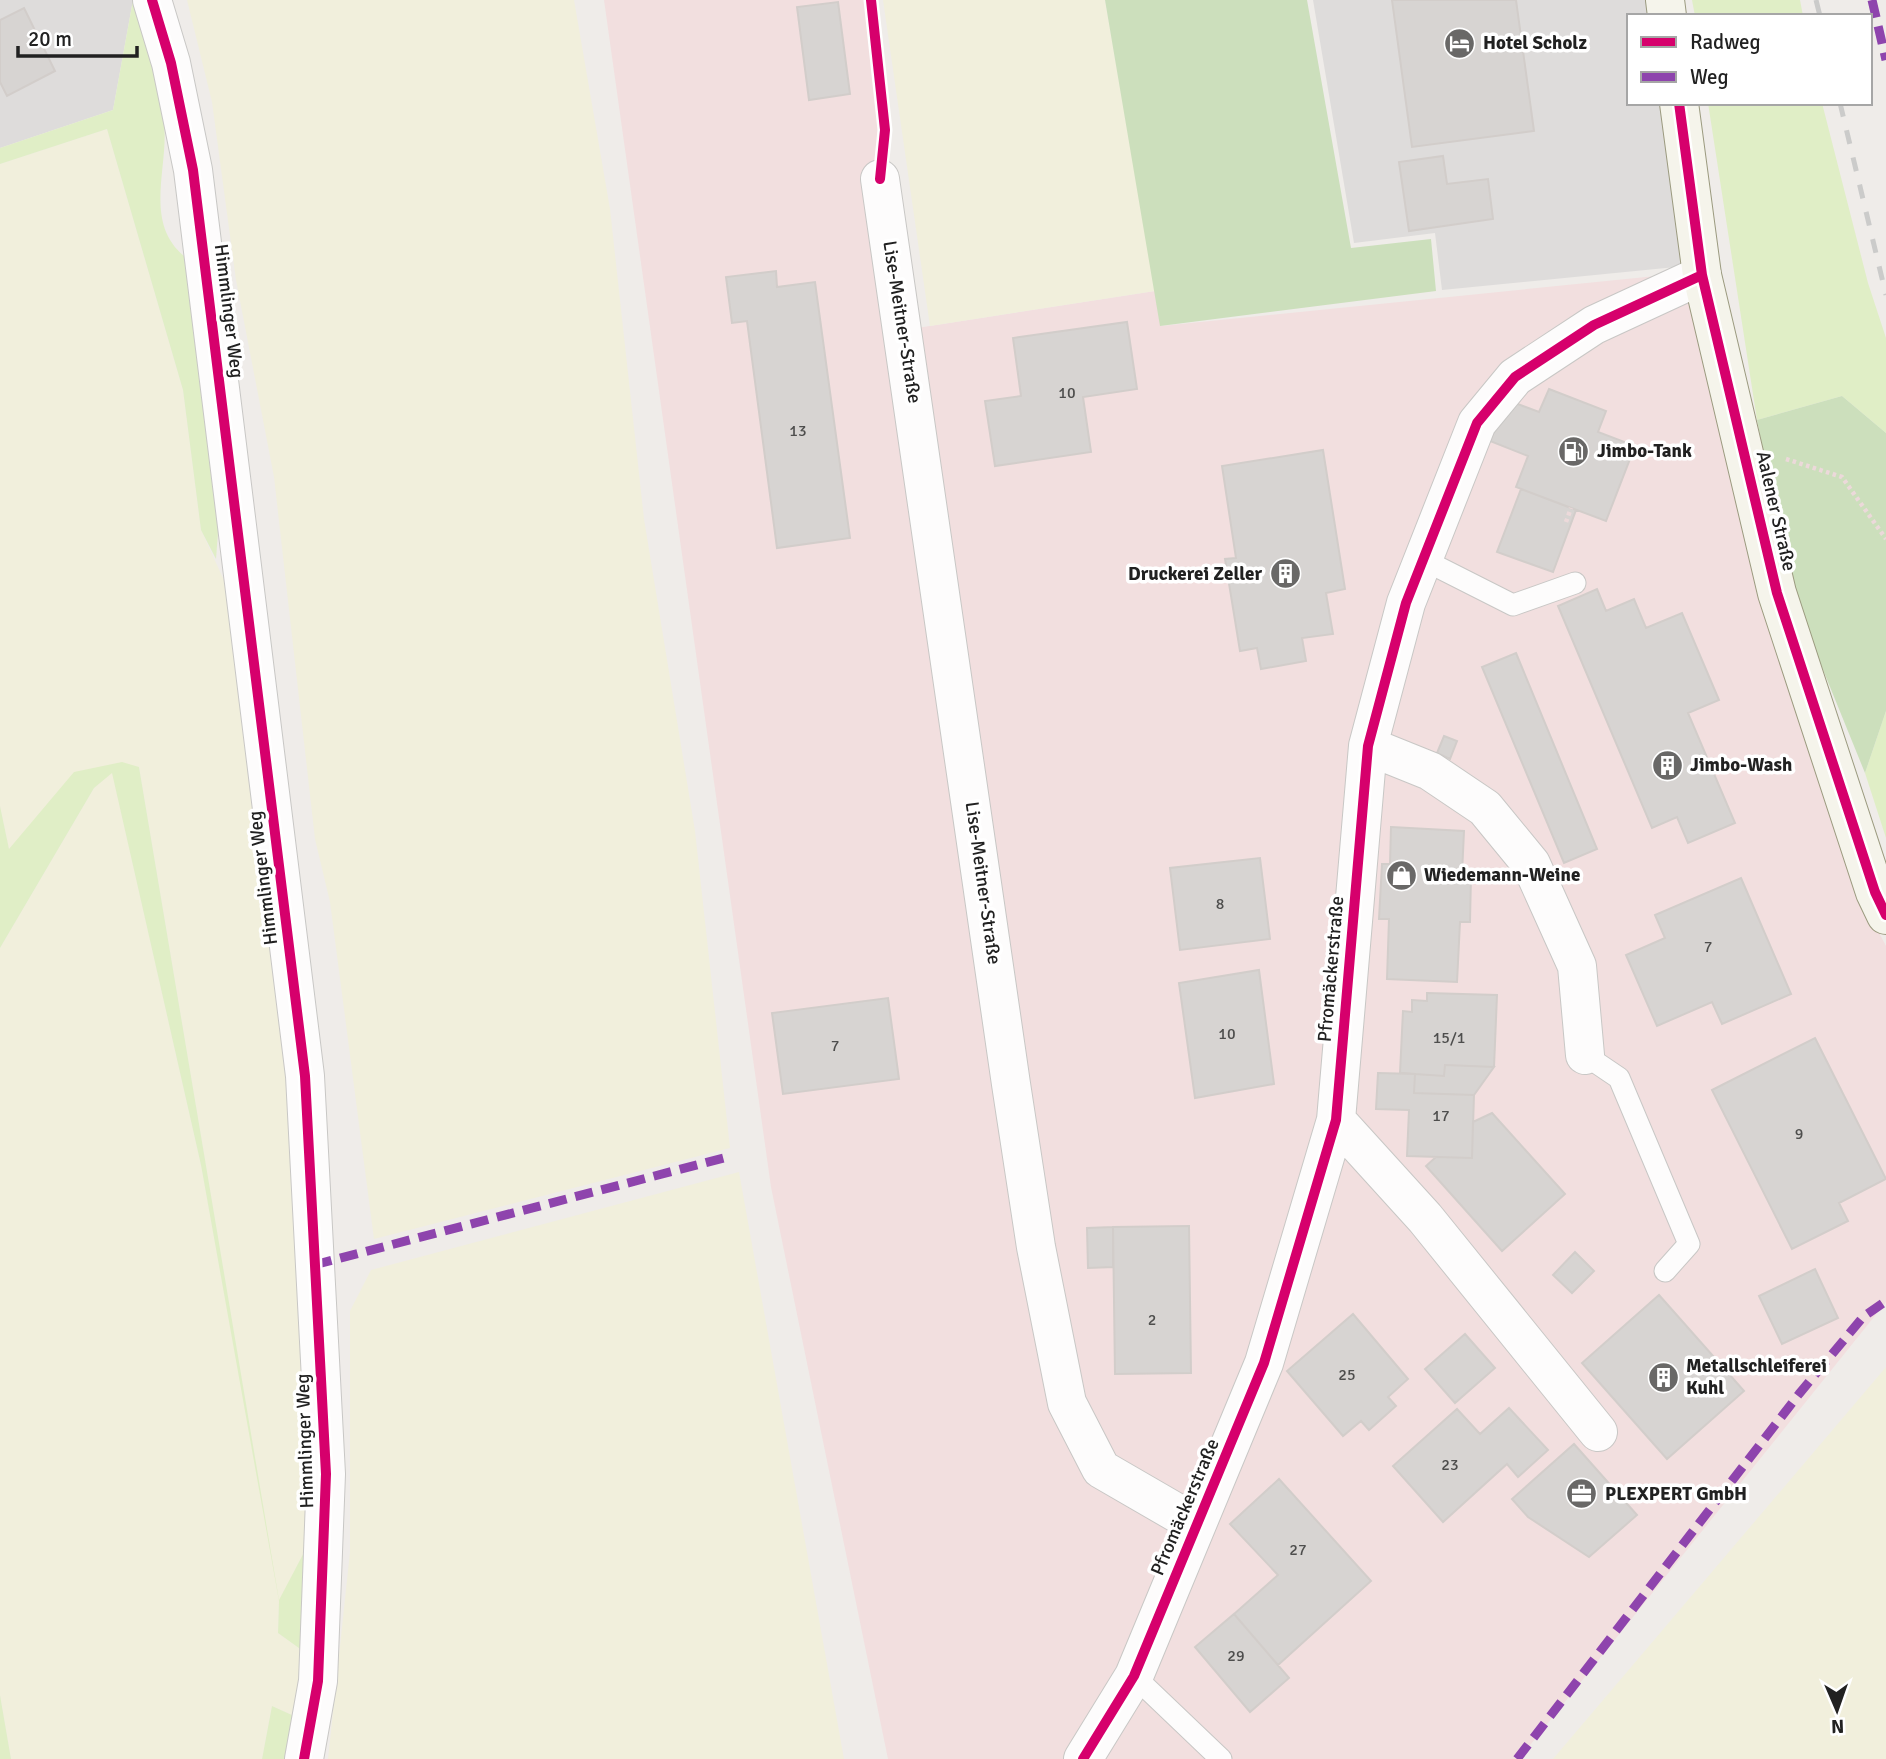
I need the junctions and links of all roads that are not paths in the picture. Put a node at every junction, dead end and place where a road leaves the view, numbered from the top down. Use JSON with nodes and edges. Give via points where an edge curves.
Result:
{"nodes":[{"id":1,"x":152,"y":0,"type":"edge"},
{"id":2,"x":1679,"y":105,"type":"edge"},
{"id":3,"x":880,"y":179,"type":"dead end"},
{"id":4,"x":1702,"y":275,"type":"junction"},
{"id":5,"x":1424,"y":560,"type":"junction"},
{"id":6,"x":1575,"y":583,"type":"dead end"},
{"id":7,"x":1368,"y":746,"type":"junction"},
{"id":8,"x":1882,"y":898,"type":"edge"},
{"id":9,"x":1584,"y":1055,"type":"joint"},
{"id":10,"x":1336,"y":1120,"type":"junction"},
{"id":11,"x":1665,"y":1271,"type":"dead end"},
{"id":12,"x":1598,"y":1432,"type":"dead end"},
{"id":13,"x":1196,"y":1524,"type":"junction"},
{"id":14,"x":1134,"y":1676,"type":"junction"},
{"id":15,"x":304,"y":1759,"type":"edge"},
{"id":16,"x":1083,"y":1759,"type":"edge"},
{"id":17,"x":1222,"y":1759,"type":"edge"}],
"edges":[{"from":1,"to":15,"type":"street","name":"Himmlinger Weg","via":[[171,63],[193,170],[305,1076],[326,1474],[318,1681]]},
{"from":2,"to":4,"type":"street","name":"Aalener Straße"},
{"from":3,"to":13,"type":"street","name":"Lise-Meitner-Straße","via":[[1013,1098],[1067,1403],[1101,1469]]},
{"from":4,"to":5,"type":"street","name":"Pfromäckerstraße","via":[[1594,325],[1515,377],[1477,423]]},
{"from":4,"to":8,"type":"street","name":"Aalener Straße","via":[[1777,593]]},
{"from":5,"to":6,"type":"lane","via":[[1513,605]]},
{"from":5,"to":7,"type":"street","name":"Pfromäckerstraße","via":[[1406,603]]},
{"from":7,"to":9,"type":"street","via":[[1430,771],[1485,808],[1531,863],[1577,966]]},
{"from":7,"to":10,"type":"street","name":"Pfromäckerstraße"},
{"from":9,"to":11,"type":"lane","via":[[1619,1078],[1689,1244]]},
{"from":10,"to":12,"type":"street","via":[[1424,1218]]},
{"from":10,"to":13,"type":"street","name":"Pfromäckerstraße","via":[[1264,1363]]},
{"from":13,"to":14,"type":"street","name":"Pfromäckerstraße"},
{"from":14,"to":16,"type":"street","name":"Pfromäckerstraße"},
{"from":14,"to":17,"type":"lane"}]}
